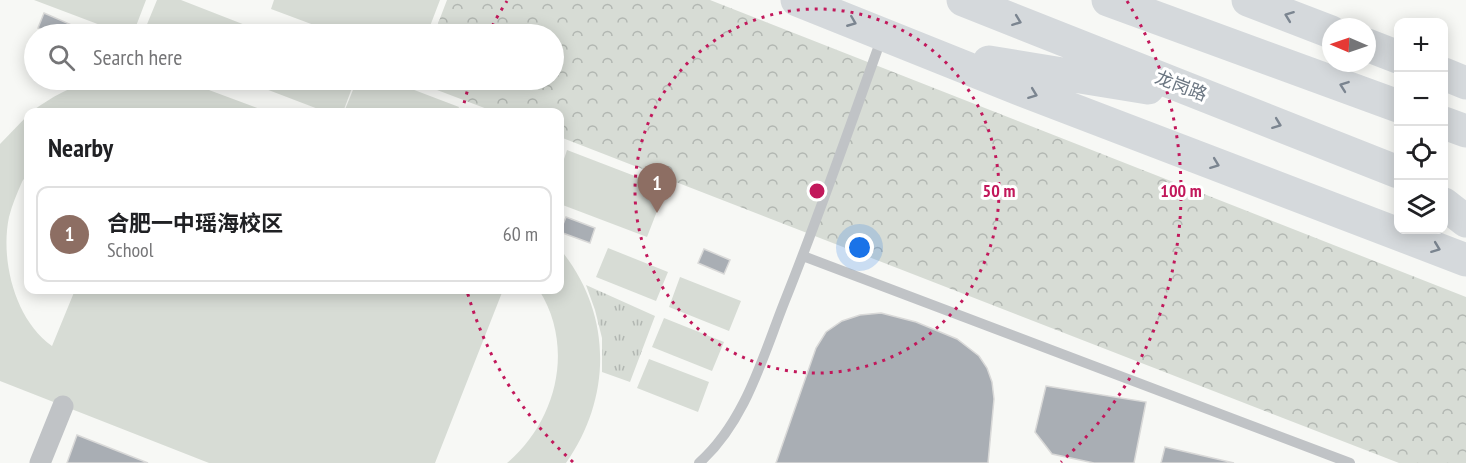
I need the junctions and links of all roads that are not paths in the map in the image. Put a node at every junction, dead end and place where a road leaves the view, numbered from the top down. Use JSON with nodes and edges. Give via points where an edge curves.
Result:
{"nodes":[{"id":1,"x":797,"y":0,"type":"edge"},
{"id":2,"x":963,"y":0,"type":"edge"},
{"id":3,"x":1108,"y":0,"type":"edge"},
{"id":4,"x":1149,"y":0,"type":"edge"},
{"id":5,"x":1248,"y":0,"type":"edge"},
{"id":6,"x":1322,"y":29,"type":"edge"},
{"id":7,"x":883,"y":34,"type":"junction"},
{"id":8,"x":1209,"y":37,"type":"junction"},
{"id":9,"x":1376,"y":48,"type":"edge"},
{"id":10,"x":928,"y":52,"type":"junction"},
{"id":11,"x":1394,"y":55,"type":"edge"},
{"id":12,"x":1448,"y":76,"type":"edge"},
{"id":13,"x":1466,"y":83,"type":"edge"},
{"id":14,"x":1213,"y":98,"type":"junction"},
{"id":15,"x":1394,"y":105,"type":"edge"},
{"id":16,"x":1448,"y":125,"type":"edge"},
{"id":17,"x":1466,"y":131,"type":"edge"},
{"id":18,"x":1394,"y":170,"type":"edge"},
{"id":19,"x":1448,"y":191,"type":"edge"},
{"id":20,"x":1466,"y":198,"type":"edge"},
{"id":21,"x":1448,"y":208,"type":"edge"},
{"id":22,"x":1466,"y":221,"type":"edge"},
{"id":23,"x":803,"y":256,"type":"junction"},
{"id":24,"x":1466,"y":260,"type":"edge"},
{"id":25,"x":63,"y":406,"type":"dead end"},
{"id":26,"x":40,"y":463,"type":"edge"},
{"id":27,"x":699,"y":463,"type":"edge"},
{"id":28,"x":1350,"y":463,"type":"edge"}],
"edges":[{"from":1,"to":7,"type":"main road","one_way":true},
{"from":2,"to":14,"type":"main road","name":"龙岗路","one_way":true},
{"from":3,"to":8,"type":"main road"},
{"from":4,"to":8,"type":"main road"},
{"from":6,"to":5,"type":"main road","one_way":true},
{"from":7,"to":10,"type":"main road"},
{"from":7,"to":23,"type":"lane"},
{"from":15,"to":8,"type":"main road","one_way":true},
{"from":9,"to":11,"type":"main road"},
{"from":10,"to":14,"type":"main road"},
{"from":10,"to":24,"type":"main road","one_way":true},
{"from":12,"to":13,"type":"main road"},
{"from":14,"to":18,"type":"main road","name":"龙岗路","one_way":true},
{"from":16,"to":17,"type":"main road"},
{"from":19,"to":20,"type":"main road"},
{"from":21,"to":22,"type":"main road"},
{"from":23,"to":27,"type":"lane","via":[[745,402],[728,430]]},
{"from":23,"to":28,"type":"lane"},
{"from":25,"to":26,"type":"street"}]}
